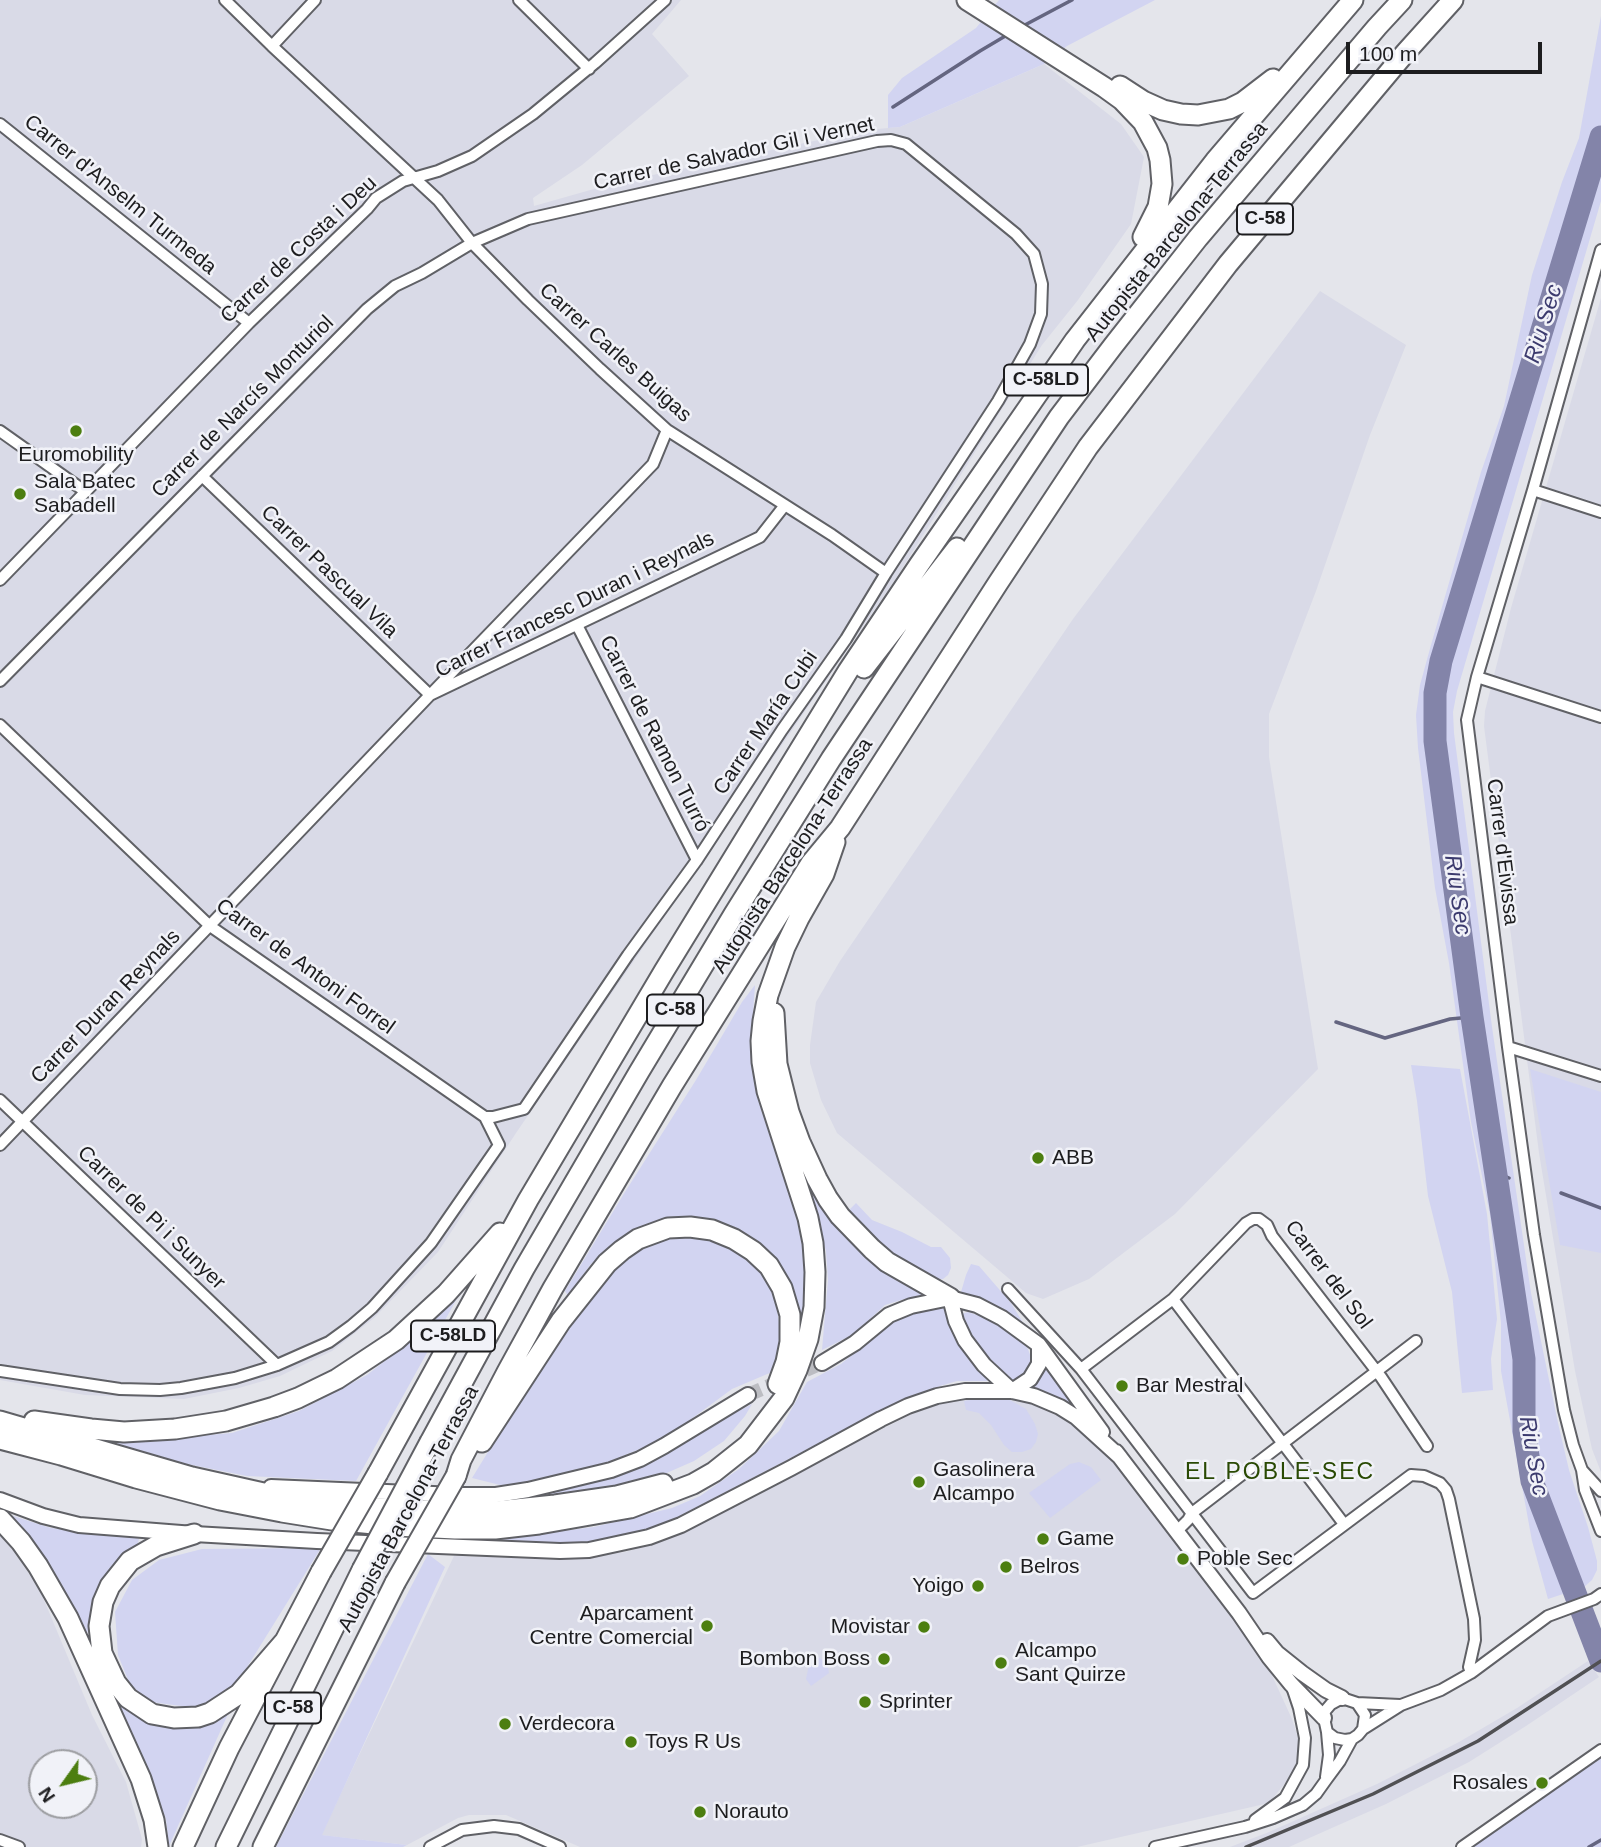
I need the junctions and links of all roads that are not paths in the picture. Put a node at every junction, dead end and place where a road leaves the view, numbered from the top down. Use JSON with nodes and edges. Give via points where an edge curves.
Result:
{"nodes":[{"id":1,"x":225,"y":0,"type":"edge"},
{"id":2,"x":315,"y":0,"type":"edge"},
{"id":3,"x":519,"y":0,"type":"edge"},
{"id":4,"x":666,"y":0,"type":"edge"},
{"id":5,"x":1353,"y":0,"type":"edge"},
{"id":6,"x":1402,"y":0,"type":"edge"},
{"id":7,"x":1453,"y":0,"type":"edge"},
{"id":8,"x":977,"y":1,"type":"edge"},
{"id":9,"x":1323,"y":34,"type":"junction"},
{"id":10,"x":272,"y":46,"type":"junction"},
{"id":11,"x":1053,"y":48,"type":"junction"},
{"id":12,"x":589,"y":69,"type":"junction"},
{"id":13,"x":0,"y":124,"type":"edge"},
{"id":14,"x":413,"y":178,"type":"junction"},
{"id":15,"x":472,"y":243,"type":"junction"},
{"id":16,"x":1601,"y":250,"type":"edge"},
{"id":17,"x":1041,"y":314,"type":"joint"},
{"id":18,"x":249,"y":323,"type":"junction"},
{"id":19,"x":1075,"y":340,"type":"junction"},
{"id":20,"x":1059,"y":417,"type":"junction"},
{"id":21,"x":667,"y":430,"type":"junction"},
{"id":22,"x":0,"y":431,"type":"edge"},
{"id":23,"x":202,"y":476,"type":"junction"},
{"id":24,"x":1533,"y":490,"type":"junction"},
{"id":25,"x":86,"y":492,"type":"junction"},
{"id":26,"x":785,"y":505,"type":"junction"},
{"id":27,"x":1601,"y":512,"type":"edge"},
{"id":28,"x":886,"y":573,"type":"junction"},
{"id":29,"x":0,"y":580,"type":"edge"},
{"id":30,"x":577,"y":625,"type":"junction"},
{"id":31,"x":1477,"y":677,"type":"junction"},
{"id":32,"x":0,"y":681,"type":"edge"},
{"id":33,"x":430,"y":695,"type":"junction"},
{"id":34,"x":1601,"y":717,"type":"edge"},
{"id":35,"x":0,"y":725,"type":"edge"},
{"id":36,"x":802,"y":749,"type":"junction"},
{"id":37,"x":840,"y":828,"type":"junction"},
{"id":38,"x":697,"y":860,"type":"junction"},
{"id":39,"x":210,"y":926,"type":"junction"},
{"id":40,"x":777,"y":969,"type":"junction"},
{"id":41,"x":1508,"y":1047,"type":"junction"},
{"id":42,"x":1601,"y":1076,"type":"edge"},
{"id":43,"x":0,"y":1100,"type":"edge"},
{"id":44,"x":485,"y":1117,"type":"junction"},
{"id":45,"x":23,"y":1122,"type":"junction"},
{"id":46,"x":0,"y":1145,"type":"edge"},
{"id":47,"x":528,"y":1200,"type":"junction"},
{"id":48,"x":1008,"y":1289,"type":"dead end"},
{"id":49,"x":950,"y":1298,"type":"junction"},
{"id":50,"x":1172,"y":1299,"type":"junction"},
{"id":51,"x":1416,"y":1341,"type":"dead end"},
{"id":52,"x":1039,"y":1345,"type":"junction"},
{"id":53,"x":822,"y":1363,"type":"tunnel mouth"},
{"id":54,"x":276,"y":1364,"type":"junction"},
{"id":55,"x":1081,"y":1369,"type":"junction"},
{"id":56,"x":1376,"y":1370,"type":"junction"},
{"id":57,"x":0,"y":1371,"type":"edge"},
{"id":58,"x":1012,"y":1391,"type":"junction"},
{"id":59,"x":748,"y":1395,"type":"tunnel mouth"},
{"id":60,"x":0,"y":1419,"type":"edge"},
{"id":61,"x":0,"y":1439,"type":"edge"},
{"id":62,"x":1282,"y":1444,"type":"junction"},
{"id":63,"x":1427,"y":1446,"type":"dead end"},
{"id":64,"x":1120,"y":1457,"type":"junction"},
{"id":65,"x":463,"y":1465,"type":"junction"},
{"id":66,"x":1582,"y":1470,"type":"junction"},
{"id":67,"x":231,"y":1486,"type":"junction"},
{"id":68,"x":1601,"y":1491,"type":"edge"},
{"id":69,"x":0,"y":1500,"type":"edge"},
{"id":70,"x":1192,"y":1513,"type":"junction"},
{"id":71,"x":0,"y":1520,"type":"edge"},
{"id":72,"x":1345,"y":1524,"type":"junction"},
{"id":73,"x":1172,"y":1526,"type":"junction"},
{"id":74,"x":1601,"y":1531,"type":"edge"},
{"id":75,"x":194,"y":1534,"type":"junction"},
{"id":76,"x":1601,"y":1588,"type":"edge"},
{"id":77,"x":1596,"y":1598,"type":"edge"},
{"id":78,"x":1239,"y":1613,"type":"junction"},
{"id":79,"x":284,"y":1642,"type":"junction"},
{"id":80,"x":1471,"y":1673,"type":"junction"},
{"id":81,"x":1291,"y":1684,"type":"junction"},
{"id":82,"x":1342,"y":1698,"type":"junction"},
{"id":83,"x":1357,"y":1703,"type":"junction"},
{"id":84,"x":1401,"y":1705,"type":"junction"},
{"id":85,"x":1325,"y":1725,"type":"junction"},
{"id":86,"x":1363,"y":1730,"type":"junction"},
{"id":87,"x":1352,"y":1739,"type":"junction"},
{"id":88,"x":1601,"y":1750,"type":"edge"},
{"id":89,"x":1326,"y":1780,"type":"junction"},
{"id":90,"x":1245,"y":1827,"type":"junction"},
{"id":91,"x":0,"y":1840,"type":"edge"},
{"id":92,"x":19,"y":1847,"type":"edge"},
{"id":93,"x":158,"y":1847,"type":"edge"},
{"id":94,"x":183,"y":1847,"type":"edge"},
{"id":95,"x":226,"y":1847,"type":"edge"},
{"id":96,"x":264,"y":1847,"type":"edge"},
{"id":97,"x":430,"y":1847,"type":"edge"},
{"id":98,"x":560,"y":1847,"type":"edge"},
{"id":99,"x":1155,"y":1847,"type":"edge"},
{"id":100,"x":1462,"y":1847,"type":"edge"}],
"edges":[{"from":1,"to":10,"type":"street","name":"Carrer Carles Buigas"},
{"from":2,"to":10,"type":"street"},
{"from":3,"to":12,"type":"street"},
{"from":4,"to":12,"type":"street","name":"Carrer de Costa i Deu"},
{"from":5,"to":9,"type":"highway","number":"C-58LD"},
{"from":6,"to":20,"type":"highway","name":"Autopista Barcelona-Terrassa","number":"C-58","via":[[1198,239]]},
{"from":7,"to":37,"type":"highway","name":"Autopista Barcelona-Terrassa","number":"C-58","via":[[1227,264],[1088,447]]},
{"from":8,"to":11,"type":"highway"},
{"from":9,"to":11,"type":"highway","via":[[1259,92],[1229,108],[1198,115],[1172,112],[1143,101]]},
{"from":9,"to":19,"type":"highway","number":"C-58LD","via":[[1214,161]]},
{"from":10,"to":14,"type":"street","name":"Carrer Carles Buigas"},
{"from":11,"to":19,"type":"highway","via":[[1135,112],[1157,148],[1161,171],[1161,195],[1147,232]]},
{"from":12,"to":14,"type":"street","name":"Carrer de Costa i Deu","via":[[472,156]]},
{"from":13,"to":18,"type":"street","name":"Carrer d'Anselm Turmeda"},
{"from":14,"to":15,"type":"street","name":"Carrer Carles Buigas","via":[[438,200]]},
{"from":14,"to":18,"type":"street","name":"Carrer de Costa i Deu","via":[[376,198]]},
{"from":15,"to":17,"type":"street","name":"Carrer de Salvador Gil i Vernet","via":[[528,219],[891,140],[906,144],[1034,254],[1042,284]]},
{"from":15,"to":21,"type":"street","name":"Carrer Carles Buigas"},
{"from":15,"to":23,"type":"street","name":"Carrer de Narcís Monturiol","via":[[396,286],[367,309]]},
{"from":16,"to":24,"type":"street","name":"Carrer d'Eivissa"},
{"from":17,"to":28,"type":"street","name":"Carrer María Cubi","via":[[998,401]]},
{"from":18,"to":25,"type":"street","name":"Carrer de Costa i Deu"},
{"from":19,"to":36,"type":"highway","number":"C-58LD","via":[[848,671]]},
{"from":20,"to":36,"type":"highway"},
{"from":20,"to":95,"type":"highway","name":"Autopista Barcelona-Terrassa","number":"C-58","bridge":true,"via":[[831,759],[524,1269],[362,1570]]},
{"from":21,"to":26,"type":"street","name":"Carrer Carles Buigas"},
{"from":21,"to":33,"type":"street","via":[[653,464]]},
{"from":22,"to":25,"type":"street"},
{"from":23,"to":32,"type":"street","name":"Carrer de Narcís Monturiol"},
{"from":23,"to":33,"type":"street","name":"Carrer Pascual Vila"},
{"from":24,"to":27,"type":"street"},
{"from":24,"to":31,"type":"street","name":"Carrer d'Eivissa"},
{"from":25,"to":29,"type":"street","name":"Carrer de Costa i Deu"},
{"from":26,"to":28,"type":"street","name":"Carrer Carles Buigas"},
{"from":26,"to":30,"type":"street","name":"Carrer Francesc Duran i Reynals","via":[[761,537]]},
{"from":28,"to":38,"type":"street","name":"Carrer María Cubi"},
{"from":30,"to":33,"type":"street","name":"Carrer Francesc Duran i Reynals"},
{"from":30,"to":38,"type":"street","name":"Carrer de Ramon Turró"},
{"from":31,"to":34,"type":"street"},
{"from":31,"to":41,"type":"street","name":"Carrer d'Eivissa","via":[[1468,734]]},
{"from":33,"to":39,"type":"street","name":"Carrer Francesc Duran i Reynals"},
{"from":35,"to":39,"type":"street","name":"Carrer de Antoni Forrel"},
{"from":36,"to":47,"type":"highway","number":"C-58LD"},
{"from":37,"to":40,"type":"highway","via":[[824,874]]},
{"from":37,"to":65,"type":"highway","name":"Autopista Barcelona-Terrassa","number":"C-58","via":[[811,863],[672,1086],[553,1288]]},
{"from":38,"to":44,"type":"street","name":"Carrer María Cubi","via":[[524,1109]]},
{"from":39,"to":44,"type":"street","name":"Carrer de Antoni Forrel"},
{"from":39,"to":45,"type":"street","name":"Carrer Duran Reynals"},
{"from":40,"to":49,"type":"highway","via":[[777,1064],[789,1112],[817,1179],[840,1216],[872,1250]]},
{"from":40,"to":61,"type":"highway","via":[[763,1021],[762,1062],[766,1091],[808,1218],[814,1307],[808,1339],[784,1398],[748,1445],[714,1472],[629,1508],[495,1529],[443,1528],[332,1520],[220,1500]]},
{"from":41,"to":42,"type":"street"},
{"from":41,"to":66,"type":"street","name":"Carrer d'Eivissa","via":[[1564,1410]]},
{"from":43,"to":45,"type":"street","name":"Carrer de Pi i Sunyer"},
{"from":44,"to":54,"type":"street","name":"Carrer de Antoni Forrel","via":[[499,1145],[431,1243],[351,1326],[329,1342]]},
{"from":45,"to":46,"type":"street","name":"Carrer Duran Reynals"},
{"from":45,"to":54,"type":"street","name":"Carrer de Pi i Sunyer"},
{"from":47,"to":60,"type":"highway","via":[[455,1285],[383,1350],[318,1389],[274,1408],[226,1421],[124,1432]]},
{"from":47,"to":79,"type":"highway","number":"C-58LD","bridge":true},
{"from":48,"to":55,"type":"street"},
{"from":49,"to":52,"type":"street","via":[[1002,1318]]},
{"from":49,"to":53,"type":"street","via":[[889,1315]]},
{"from":49,"to":58,"type":"street","via":[[965,1339]]},
{"from":50,"to":55,"type":"street","name":"Carrer del Sol"},
{"from":50,"to":56,"type":"street","name":"Carrer del Sol","via":[[1246,1223],[1259,1219]]},
{"from":50,"to":62,"type":"street"},
{"from":51,"to":56,"type":"street"},
{"from":52,"to":58,"type":"street","via":[[1039,1364],[1030,1379]]},
{"from":52,"to":64,"type":"street"},
{"from":54,"to":57,"type":"street","via":[[235,1378],[160,1390],[120,1389]]},
{"from":55,"to":70,"type":"street"},
{"from":56,"to":62,"type":"street"},
{"from":56,"to":63,"type":"street","name":"Carrer del Sol"},
{"from":58,"to":64,"type":"street","via":[[1060,1407]]},
{"from":58,"to":75,"type":"street","via":[[965,1391],[908,1406],[681,1525],[608,1547],[560,1551]]},
{"from":59,"to":67,"type":"street","via":[[640,1459],[527,1490],[456,1495]]},
{"from":60,"to":67,"type":"highway"},
{"from":62,"to":70,"type":"street"},
{"from":62,"to":72,"type":"street"},
{"from":64,"to":73,"type":"street"},
{"from":65,"to":67,"type":"highway","via":[[561,1321],[607,1264],[638,1239],[668,1228],[712,1230],[753,1251],[776,1277],[790,1315],[790,1342],[782,1375],[764,1407],[735,1440],[675,1480],[604,1498],[497,1511],[332,1504]]},
{"from":65,"to":96,"type":"highway","name":"Autopista Barcelona-Terrassa","number":"C-58","bridge":true,"via":[[395,1583]]},
{"from":66,"to":68,"type":"street","name":"Carrer d'Eivissa"},
{"from":66,"to":74,"type":"street","name":"Carrer d'Eivissa"},
{"from":69,"to":75,"type":"street","via":[[79,1525]]},
{"from":70,"to":72,"type":"street","via":[[1253,1593]]},
{"from":70,"to":73,"type":"street","via":[[1181,1511]]},
{"from":71,"to":93,"type":"highway","via":[[38,1566],[68,1618],[141,1779]]},
{"from":72,"to":80,"type":"street","via":[[1411,1475],[1432,1478],[1446,1490],[1474,1619]]},
{"from":73,"to":78,"type":"street"},
{"from":75,"to":79,"type":"highway","via":[[142,1553],[110,1586],[99,1636],[102,1653],[122,1691],[152,1714],[198,1717],[239,1694]]},
{"from":76,"to":77,"type":"street"},
{"from":77,"to":80,"type":"street","via":[[1548,1616]]},
{"from":78,"to":81,"type":"street"},
{"from":78,"to":82,"type":"street","via":[[1277,1653]]},
{"from":79,"to":94,"type":"highway","number":"C-58LD"},
{"from":80,"to":84,"type":"street"},
{"from":81,"to":85,"type":"street"},
{"from":81,"to":90,"type":"street","via":[[1305,1738],[1303,1765],[1285,1798]]},
{"from":82,"to":83,"type":"street"},
{"from":82,"to":85,"type":"street","via":[[1325,1711]]},
{"from":83,"to":84,"type":"street"},
{"from":83,"to":86,"type":"street","via":[[1365,1715]]},
{"from":84,"to":86,"type":"street"},
{"from":85,"to":87,"type":"street","via":[[1335,1738]]},
{"from":85,"to":89,"type":"street"},
{"from":86,"to":87,"type":"street"},
{"from":87,"to":89,"type":"street"},
{"from":88,"to":100,"type":"street"},
{"from":89,"to":90,"type":"street","via":[[1303,1805]]},
{"from":90,"to":99,"type":"street"},
{"from":91,"to":92,"type":"street"},
{"from":97,"to":98,"type":"street","via":[[462,1830],[494,1826],[519,1829]]}]}
